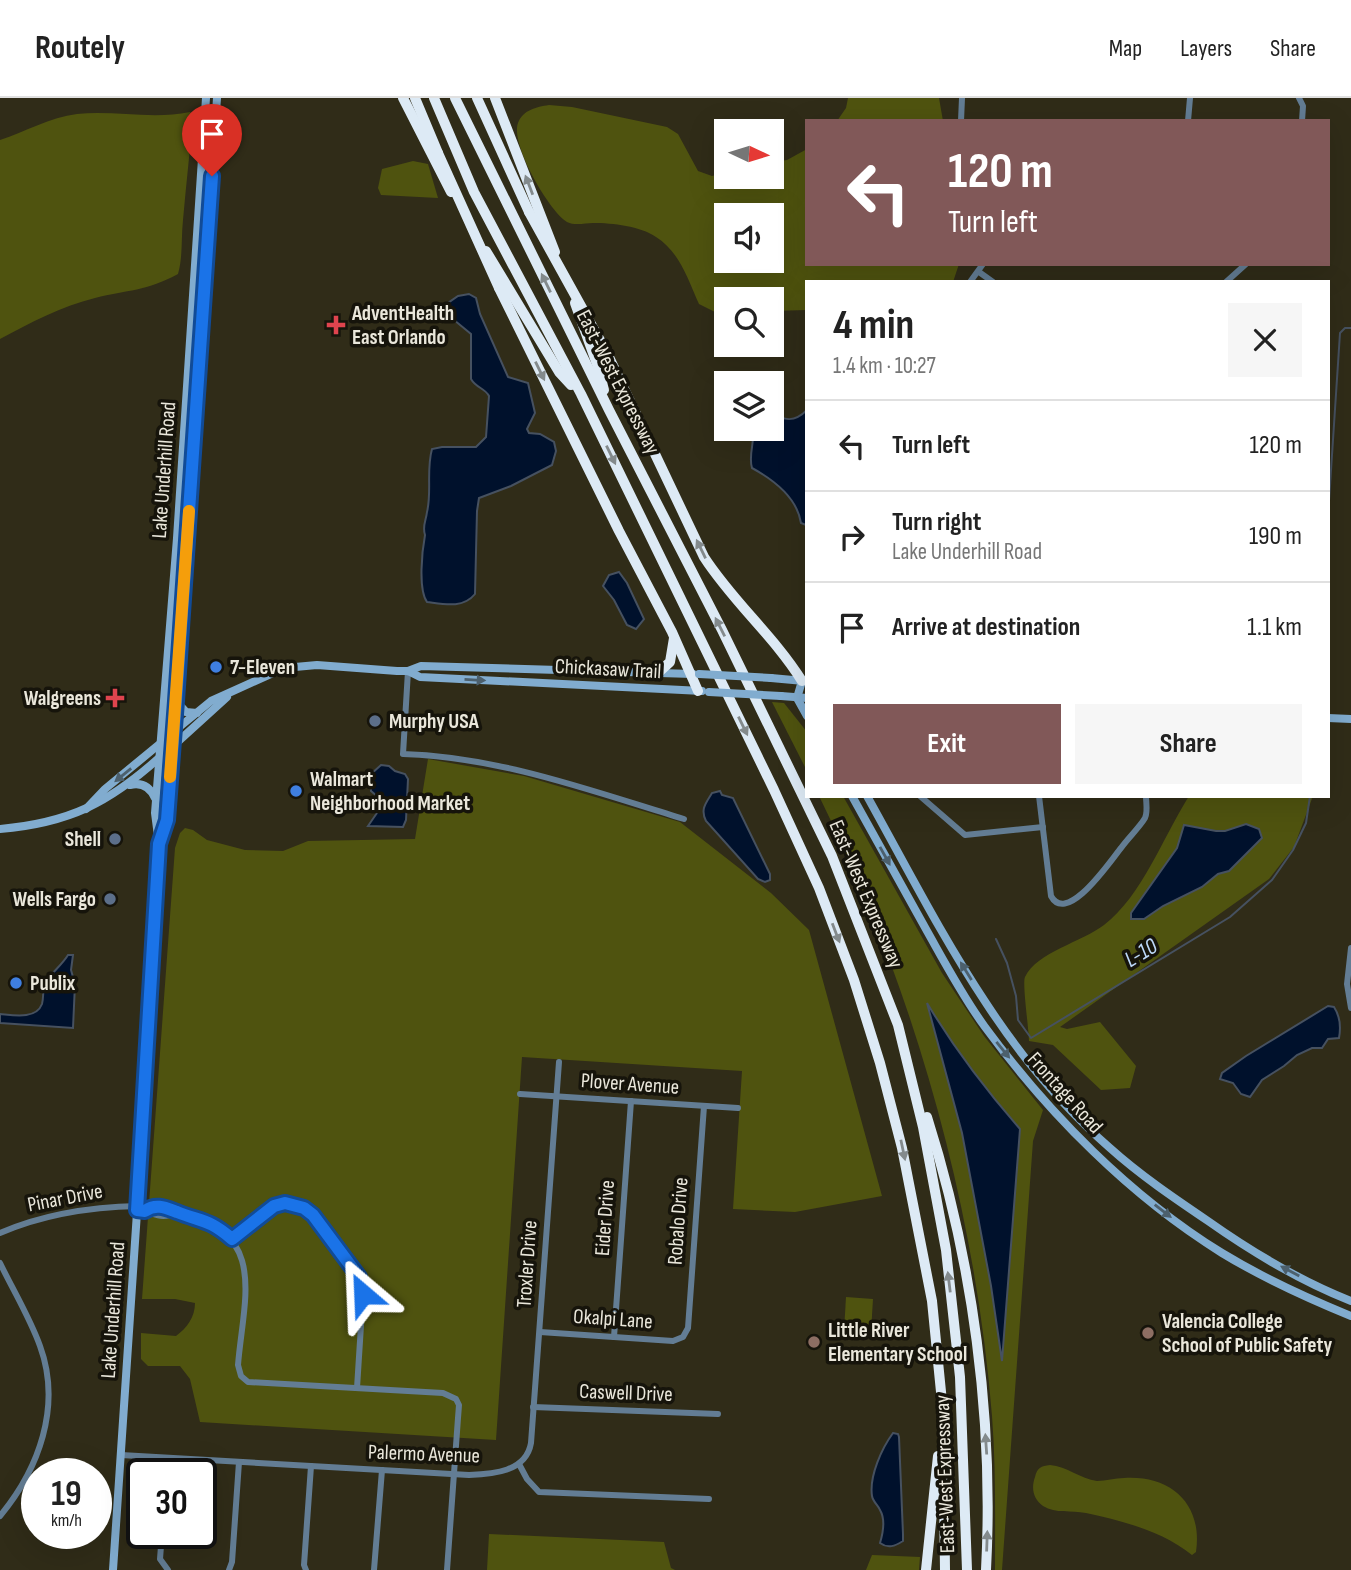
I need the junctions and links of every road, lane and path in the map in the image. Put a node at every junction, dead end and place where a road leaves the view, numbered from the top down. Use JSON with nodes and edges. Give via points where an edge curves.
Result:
{"nodes":[{"id":1,"x":206,"y":98,"type":"edge"},
{"id":2,"x":217,"y":98,"type":"edge"},
{"id":3,"x":402,"y":98,"type":"edge"},
{"id":4,"x":415,"y":98,"type":"edge"},
{"id":5,"x":434,"y":98,"type":"edge"},
{"id":6,"x":454,"y":98,"type":"edge"},
{"id":7,"x":477,"y":98,"type":"edge"},
{"id":8,"x":495,"y":98,"type":"edge"},
{"id":9,"x":962,"y":98,"type":"edge"},
{"id":10,"x":1190,"y":98,"type":"edge"},
{"id":11,"x":1299,"y":98,"type":"edge"},
{"id":12,"x":961,"y":119,"type":"edge"},
{"id":13,"x":1188,"y":119,"type":"edge"},
{"id":14,"x":1302,"y":119,"type":"edge"},
{"id":15,"x":197,"y":231,"type":"junction"},
{"id":16,"x":208,"y":232,"type":"junction"},
{"id":17,"x":982,"y":266,"type":"edge"},
{"id":18,"x":1244,"y":266,"type":"edge"},
{"id":19,"x":979,"y":272,"type":"junction"},
{"id":20,"x":972,"y":280,"type":"edge"},
{"id":21,"x":990,"y":280,"type":"edge"},
{"id":22,"x":1228,"y":280,"type":"edge"},
{"id":23,"x":580,"y":394,"type":"junction"},
{"id":24,"x":186,"y":404,"type":"junction"},
{"id":25,"x":609,"y":410,"type":"junction"},
{"id":26,"x":194,"y":430,"type":"junction"},
{"id":27,"x":180,"y":492,"type":"junction"},
{"id":28,"x":189,"y":517,"type":"junction"},
{"id":29,"x":674,"y":635,"type":"junction"},
{"id":30,"x":408,"y":671,"type":"junction"},
{"id":31,"x":659,"y":672,"type":"junction"},
{"id":32,"x":695,"y":674,"type":"junction"},
{"id":33,"x":805,"y":684,"type":"edge"},
{"id":34,"x":704,"y":692,"type":"junction"},
{"id":35,"x":231,"y":693,"type":"junction"},
{"id":36,"x":797,"y":698,"type":"junction"},
{"id":37,"x":805,"y":698,"type":"edge"},
{"id":38,"x":176,"y":701,"type":"junction"},
{"id":39,"x":805,"y":712,"type":"edge"},
{"id":40,"x":197,"y":713,"type":"junction"},
{"id":41,"x":1330,"y":718,"type":"edge"},
{"id":42,"x":1351,"y":719,"type":"edge"},
{"id":43,"x":173,"y":732,"type":"junction"},
{"id":44,"x":161,"y":742,"type":"junction"},
{"id":45,"x":172,"y":746,"type":"junction"},
{"id":46,"x":160,"y":757,"type":"junction"},
{"id":47,"x":127,"y":786,"type":"junction"},
{"id":48,"x":853,"y":798,"type":"edge"},
{"id":49,"x":868,"y":798,"type":"edge"},
{"id":50,"x":922,"y":798,"type":"edge"},
{"id":51,"x":1039,"y":798,"type":"edge"},
{"id":52,"x":1146,"y":798,"type":"edge"},
{"id":53,"x":156,"y":801,"type":"junction"},
{"id":54,"x":86,"y":809,"type":"junction"},
{"id":55,"x":684,"y":818,"type":"dead end"},
{"id":56,"x":1043,"y":827,"type":"junction"},
{"id":57,"x":0,"y":829,"type":"edge"},
{"id":58,"x":159,"y":844,"type":"junction"},
{"id":59,"x":1351,"y":948,"type":"edge"},
{"id":60,"x":1351,"y":1008,"type":"edge"},
{"id":61,"x":898,"y":1025,"type":"junction"},
{"id":62,"x":559,"y":1062,"type":"dead end"},
{"id":63,"x":520,"y":1094,"type":"dead end"},
{"id":64,"x":556,"y":1096,"type":"junction"},
{"id":65,"x":631,"y":1101,"type":"junction"},
{"id":66,"x":704,"y":1106,"type":"junction"},
{"id":67,"x":738,"y":1108,"type":"dead end"},
{"id":68,"x":140,"y":1209,"type":"junction"},
{"id":69,"x":0,"y":1233,"type":"edge"},
{"id":70,"x":232,"y":1239,"type":"junction"},
{"id":71,"x":0,"y":1263,"type":"edge"},
{"id":72,"x":1351,"y":1301,"type":"edge"},
{"id":73,"x":1351,"y":1316,"type":"edge"},
{"id":74,"x":540,"y":1332,"type":"junction"},
{"id":75,"x":614,"y":1337,"type":"junction"},
{"id":76,"x":683,"y":1338,"type":"joint"},
{"id":77,"x":357,"y":1388,"type":"junction"},
{"id":78,"x":533,"y":1407,"type":"junction"},
{"id":79,"x":943,"y":1412,"type":"junction"},
{"id":80,"x":718,"y":1414,"type":"dead end"},
{"id":81,"x":121,"y":1455,"type":"junction"},
{"id":82,"x":166,"y":1458,"type":"edge"},
{"id":83,"x":217,"y":1461,"type":"edge"},
{"id":84,"x":239,"y":1462,"type":"junction"},
{"id":85,"x":519,"y":1464,"type":"junction"},
{"id":86,"x":311,"y":1466,"type":"junction"},
{"id":87,"x":382,"y":1470,"type":"junction"},
{"id":88,"x":454,"y":1475,"type":"junction"},
{"id":89,"x":709,"y":1499,"type":"dead end"},
{"id":90,"x":0,"y":1516,"type":"edge"},
{"id":91,"x":161,"y":1549,"type":"edge"},
{"id":92,"x":113,"y":1570,"type":"edge"},
{"id":93,"x":168,"y":1570,"type":"edge"},
{"id":94,"x":229,"y":1570,"type":"edge"},
{"id":95,"x":306,"y":1570,"type":"edge"},
{"id":96,"x":374,"y":1570,"type":"edge"},
{"id":97,"x":447,"y":1570,"type":"edge"},
{"id":98,"x":926,"y":1570,"type":"edge"},
{"id":99,"x":945,"y":1570,"type":"edge"},
{"id":100,"x":967,"y":1570,"type":"edge"},
{"id":101,"x":986,"y":1570,"type":"edge"}],
"edges":[{"from":1,"to":15,"type":"street","name":"Lake Underhill Road"},
{"from":2,"to":16,"type":"street","name":"Lake Underhill Road"},
{"from":3,"to":23,"type":"highway","via":[[442,176],[559,372]]},
{"from":4,"to":29,"type":"highway","one_way":true,"bridge":true,"via":[[499,288]]},
{"from":5,"to":23,"type":"highway","name":"East-West Expressway","via":[[474,192]]},
{"from":25,"to":6,"type":"highway","name":"East-West Expressway","one_way":true},
{"from":33,"to":7,"type":"highway","one_way":true,"bridge":true,"via":[[704,557],[607,353],[529,212]]},
{"from":25,"to":8,"type":"highway","one_way":true,"via":[[581,317]]},
{"from":9,"to":12,"type":"street"},
{"from":10,"to":13,"type":"street"},
{"from":11,"to":14,"type":"street"},
{"from":15,"to":16,"type":"street"},
{"from":15,"to":24,"type":"street","name":"Lake Underhill Road"},
{"from":16,"to":26,"type":"street","name":"Lake Underhill Road"},
{"from":17,"to":19,"type":"street"},
{"from":18,"to":22,"type":"street"},
{"from":19,"to":20,"type":"street"},
{"from":19,"to":21,"type":"street"},
{"from":23,"to":79,"type":"highway","name":"East-West Expressway","one_way":true,"via":[[774,790],[854,980],[902,1148],[932,1301]]},
{"from":24,"to":26,"type":"street"},
{"from":24,"to":27,"type":"street","name":"Lake Underhill Road"},
{"from":61,"to":25,"type":"highway","name":"East-West Expressway","one_way":true,"via":[[832,856]]},
{"from":26,"to":28,"type":"street","name":"Lake Underhill Road"},
{"from":27,"to":28,"type":"street"},
{"from":27,"to":44,"type":"street","name":"Lake Underhill Road"},
{"from":28,"to":38,"type":"street","name":"Lake Underhill Road"},
{"from":29,"to":31,"type":"highway","via":[[670,662]]},
{"from":29,"to":32,"type":"highway"},
{"from":30,"to":31,"type":"street","name":"Chickasaw Trail","via":[[421,666]]},
{"from":30,"to":34,"type":"street","name":"Chickasaw Trail","one_way":true,"via":[[420,677]]},
{"from":30,"to":35,"type":"street","name":"Chickasaw Trail","via":[[299,666],[268,674]]},
{"from":30,"to":55,"type":"street","via":[[403,754],[462,758],[526,772]]},
{"from":31,"to":32,"type":"street","name":"Chickasaw Trail"},
{"from":32,"to":33,"type":"street","name":"Chickasaw Trail","bridge":true},
{"from":32,"to":34,"type":"highway"},
{"from":33,"to":36,"type":"street"},
{"from":34,"to":36,"type":"street","name":"Chickasaw Trail","bridge":true},
{"from":35,"to":40,"type":"street","name":"Chickasaw Trail"},
{"from":35,"to":45,"type":"street","name":"Chickasaw Trail"},
{"from":36,"to":37,"type":"street","name":"Chickasaw Trail"},
{"from":36,"to":39,"type":"street"},
{"from":38,"to":40,"type":"street","via":[[186,712]]},
{"from":38,"to":43,"type":"street","name":"Lake Underhill Road"},
{"from":40,"to":43,"type":"street","name":"Chickasaw Trail"},
{"from":41,"to":42,"type":"street"},
{"from":43,"to":44,"type":"street","name":"Chickasaw Trail"},
{"from":43,"to":45,"type":"street","name":"Lake Underhill Road"},
{"from":44,"to":46,"type":"street","name":"Lake Underhill Road"},
{"from":44,"to":54,"type":"street","name":"Chickasaw Trail","one_way":true},
{"from":45,"to":46,"type":"street","name":"Chickasaw Trail"},
{"from":45,"to":58,"type":"street","name":"Lake Underhill Road","via":[[167,820]]},
{"from":46,"to":47,"type":"street","name":"Chickasaw Trail"},
{"from":46,"to":53,"type":"street","name":"Lake Underhill Road"},
{"from":47,"to":53,"type":"street","via":[[144,785]]},
{"from":47,"to":54,"type":"street","name":"Chickasaw Trail"},
{"from":48,"to":73,"type":"street","name":"Frontage Road","one_way":true,"via":[[984,1025],[1078,1136],[1121,1177],[1222,1253]]},
{"from":72,"to":49,"type":"street","name":"Frontage Road","one_way":true,"via":[[1262,1256],[1165,1192],[1110,1148],[1066,1104],[987,1004]]},
{"from":50,"to":56,"type":"street","via":[[965,835]]},
{"from":51,"to":56,"type":"street"},
{"from":52,"to":56,"type":"street","via":[[1145,817],[1090,888],[1065,904],[1056,903],[1051,896]]},
{"from":53,"to":58,"type":"street","name":"Lake Underhill Road"},
{"from":54,"to":57,"type":"street","name":"Chickasaw Trail","via":[[42,823]]},
{"from":58,"to":68,"type":"street","name":"Lake Underhill Road"},
{"from":59,"to":60,"type":"street","via":[[1347,984]]},
{"from":100,"to":61,"type":"highway","name":"East-West Expressway","one_way":true,"via":[[960,1377],[946,1250]]},
{"from":101,"to":61,"type":"highway","one_way":true,"via":[[988,1512],[981,1385],[961,1253],[936,1146]]},
{"from":62,"to":64,"type":"street","name":"Troxler Drive"},
{"from":63,"to":64,"type":"street","name":"Plover Avenue"},
{"from":64,"to":65,"type":"street","name":"Plover Avenue"},
{"from":64,"to":74,"type":"street","name":"Troxler Drive"},
{"from":65,"to":66,"type":"street","name":"Plover Avenue"},
{"from":65,"to":75,"type":"street","name":"Eider Drive"},
{"from":66,"to":67,"type":"street","name":"Plover Avenue"},
{"from":66,"to":76,"type":"street","name":"Robalo Drive","via":[[688,1328]]},
{"from":68,"to":69,"type":"street","name":"Pinar Drive","via":[[107,1207],[61,1213]]},
{"from":68,"to":70,"type":"street","name":"Pinar Drive","via":[[170,1208],[212,1224]]},
{"from":68,"to":81,"type":"street","name":"Lake Underhill Road"},
{"from":70,"to":77,"type":"street","via":[[246,1274],[238,1365],[241,1376],[252,1383]]},
{"from":70,"to":77,"type":"street","via":[[274,1206],[296,1205],[313,1215],[362,1285]]},
{"from":71,"to":90,"type":"street","via":[[40,1345],[48,1393],[46,1430],[35,1463]]},
{"from":74,"to":75,"type":"street","name":"Okalpi Lane"},
{"from":74,"to":78,"type":"street","name":"Troxler Drive"},
{"from":75,"to":76,"type":"street","name":"Okalpi Lane"},
{"from":77,"to":88,"type":"street","via":[[443,1393],[456,1399]]},
{"from":78,"to":80,"type":"street","name":"Caswell Drive"},
{"from":78,"to":85,"type":"street","name":"Troxler Drive","via":[[530,1449]]},
{"from":79,"to":98,"type":"highway"},
{"from":79,"to":99,"type":"highway","name":"East-West Expressway"},
{"from":81,"to":82,"type":"street","name":"Palermo Avenue"},
{"from":81,"to":92,"type":"street","name":"Lake Underhill Road"},
{"from":83,"to":84,"type":"street","name":"Palermo Avenue"},
{"from":84,"to":86,"type":"street","name":"Palermo Avenue"},
{"from":84,"to":94,"type":"street"},
{"from":85,"to":88,"type":"street","name":"Palermo Avenue","via":[[483,1475]]},
{"from":85,"to":89,"type":"street","via":[[533,1488],[547,1493]]},
{"from":86,"to":87,"type":"street","name":"Palermo Avenue"},
{"from":86,"to":95,"type":"street"},
{"from":87,"to":88,"type":"street","name":"Palermo Avenue"},
{"from":87,"to":96,"type":"street"},
{"from":88,"to":97,"type":"street"},
{"from":91,"to":93,"type":"street","via":[[160,1559]]}]}
